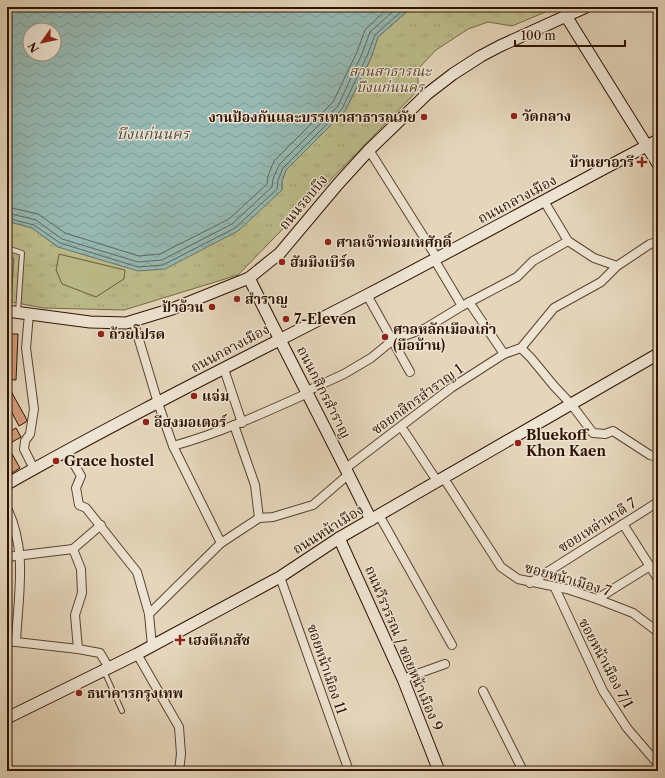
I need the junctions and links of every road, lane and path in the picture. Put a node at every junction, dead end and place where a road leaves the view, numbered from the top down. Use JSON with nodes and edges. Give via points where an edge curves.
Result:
{"nodes":[{"id":1,"x":586,"y":7,"type":"edge"},
{"id":2,"x":566,"y":16,"type":"junction"},
{"id":3,"x":658,"y":140,"type":"edge"},
{"id":4,"x":647,"y":146,"type":"junction"},
{"id":5,"x":369,"y":150,"type":"junction"},
{"id":6,"x":658,"y":164,"type":"edge"},
{"id":7,"x":544,"y":201,"type":"junction"},
{"id":8,"x":568,"y":241,"type":"junction"},
{"id":9,"x":658,"y":242,"type":"edge"},
{"id":10,"x":7,"y":248,"type":"edge"},
{"id":11,"x":435,"y":259,"type":"junction"},
{"id":12,"x":617,"y":266,"type":"junction"},
{"id":13,"x":249,"y":278,"type":"junction"},
{"id":14,"x":367,"y":295,"type":"junction"},
{"id":15,"x":466,"y":304,"type":"junction"},
{"id":16,"x":18,"y":312,"type":"edge"},
{"id":17,"x":133,"y":320,"type":"junction"},
{"id":18,"x":279,"y":339,"type":"junction"},
{"id":19,"x":393,"y":340,"type":"junction"},
{"id":20,"x":521,"y":348,"type":"junction"},
{"id":21,"x":504,"y":354,"type":"junction"},
{"id":22,"x":658,"y":354,"type":"edge"},
{"id":23,"x":224,"y":369,"type":"junction"},
{"id":24,"x":410,"y":372,"type":"dead end"},
{"id":25,"x":308,"y":392,"type":"junction"},
{"id":26,"x":158,"y":403,"type":"junction"},
{"id":27,"x":571,"y":404,"type":"junction"},
{"id":28,"x":238,"y":424,"type":"junction"},
{"id":29,"x":404,"y":431,"type":"dead end"},
{"id":30,"x":173,"y":446,"type":"junction"},
{"id":31,"x":67,"y":452,"type":"junction"},
{"id":32,"x":658,"y":457,"type":"edge"},
{"id":33,"x":34,"y":469,"type":"junction"},
{"id":34,"x":347,"y":471,"type":"junction"},
{"id":35,"x":440,"y":479,"type":"junction"},
{"id":36,"x":7,"y":484,"type":"edge"},
{"id":37,"x":658,"y":502,"type":"edge"},
{"id":38,"x":7,"y":508,"type":"edge"},
{"id":39,"x":375,"y":517,"type":"junction"},
{"id":40,"x":259,"y":518,"type":"junction"},
{"id":41,"x":623,"y":524,"type":"junction"},
{"id":42,"x":101,"y":525,"type":"junction"},
{"id":43,"x":339,"y":538,"type":"junction"},
{"id":44,"x":221,"y":543,"type":"junction"},
{"id":45,"x":73,"y":549,"type":"junction"},
{"id":46,"x":20,"y":556,"type":"junction"},
{"id":47,"x":7,"y":557,"type":"edge"},
{"id":48,"x":650,"y":566,"type":"junction"},
{"id":49,"x":280,"y":576,"type":"junction"},
{"id":50,"x":658,"y":579,"type":"edge"},
{"id":51,"x":530,"y":582,"type":"junction"},
{"id":52,"x":554,"y":588,"type":"junction"},
{"id":53,"x":597,"y":599,"type":"junction"},
{"id":54,"x":149,"y":614,"type":"junction"},
{"id":55,"x":658,"y":632,"type":"edge"},
{"id":56,"x":7,"y":641,"type":"edge"},
{"id":57,"x":16,"y":642,"type":"junction"},
{"id":58,"x":452,"y":645,"type":"dead end"},
{"id":59,"x":152,"y":646,"type":"junction"},
{"id":60,"x":78,"y":648,"type":"junction"},
{"id":61,"x":137,"y":654,"type":"junction"},
{"id":62,"x":445,"y":664,"type":"dead end"},
{"id":63,"x":107,"y":669,"type":"junction"},
{"id":64,"x":403,"y":679,"type":"junction"},
{"id":65,"x":483,"y":691,"type":"dead end"},
{"id":66,"x":122,"y":711,"type":"dead end"},
{"id":67,"x":7,"y":718,"type":"edge"},
{"id":68,"x":658,"y":764,"type":"edge"},
{"id":69,"x":179,"y":771,"type":"edge"},
{"id":70,"x":349,"y":771,"type":"edge"},
{"id":71,"x":439,"y":771,"type":"edge"},
{"id":72,"x":523,"y":771,"type":"edge"}],
"edges":[{"from":1,"to":2,"type":"street","name":"ถนนรอบบึง"},
{"from":2,"to":4,"type":"street"},
{"from":2,"to":5,"type":"street","name":"ถนนรอบบึง","via":[[500,46],[453,74],[427,94]]},
{"from":3,"to":4,"type":"street","name":"ถนนกลางเมือง"},
{"from":4,"to":6,"type":"street"},
{"from":4,"to":7,"type":"street","name":"ถนนกลางเมือง"},
{"from":5,"to":11,"type":"street"},
{"from":5,"to":13,"type":"street","name":"ถนนรอบบึง","via":[[280,253]]},
{"from":7,"to":8,"type":"street"},
{"from":7,"to":11,"type":"street","name":"ถนนกลางเมือง"},
{"from":8,"to":12,"type":"street","via":[[594,258]]},
{"from":8,"to":15,"type":"street","via":[[533,261],[517,276]]},
{"from":9,"to":12,"type":"street","via":[[650,244]]},
{"from":10,"to":16,"type":"lane","via":[[22,253]]},
{"from":11,"to":14,"type":"street","name":"ถนนกลางเมือง"},
{"from":11,"to":15,"type":"street"},
{"from":12,"to":20,"type":"street","via":[[601,282],[554,308]]},
{"from":13,"to":17,"type":"street","name":"ถนนรอบบึง","via":[[172,309]]},
{"from":13,"to":18,"type":"street","name":"ถนนกสิกรสำราญ"},
{"from":14,"to":18,"type":"street","name":"ถนนกลางเมือง"},
{"from":14,"to":19,"type":"street"},
{"from":15,"to":19,"type":"street","via":[[426,328]]},
{"from":15,"to":21,"type":"street"},
{"from":16,"to":17,"type":"street","name":"ถนนรอบบึง","via":[[90,322],[126,323]]},
{"from":16,"to":33,"type":"street","via":[[26,348],[34,409],[30,434],[25,441],[24,449]]},
{"from":17,"to":26,"type":"street"},
{"from":18,"to":23,"type":"street","name":"ถนนกลางเมือง"},
{"from":18,"to":25,"type":"street","name":"ถนนกสิกรสำราญ"},
{"from":19,"to":24,"type":"street"},
{"from":19,"to":25,"type":"street","via":[[371,358]]},
{"from":20,"to":21,"type":"street","name":"ซอยกสิกรสำราญ 1"},
{"from":20,"to":27,"type":"street"},
{"from":21,"to":34,"type":"street","name":"ซอยกสิกรสำราญ 1","via":[[451,388]]},
{"from":22,"to":27,"type":"street","name":"ถนนหน้าเมือง"},
{"from":23,"to":26,"type":"street","name":"ถนนกลางเมือง"},
{"from":23,"to":28,"type":"street"},
{"from":25,"to":28,"type":"street"},
{"from":25,"to":34,"type":"street","name":"ถนนกสิกรสำราญ"},
{"from":26,"to":30,"type":"street"},
{"from":26,"to":31,"type":"street","name":"ถนนกลางเมือง"},
{"from":27,"to":32,"type":"street","via":[[593,433],[605,434],[613,431],[650,455]]},
{"from":27,"to":35,"type":"street","name":"ถนนหน้าเมือง"},
{"from":28,"to":30,"type":"street"},
{"from":28,"to":40,"type":"street","via":[[255,485]]},
{"from":29,"to":35,"type":"street","name":"ซอยหน้าเมือง 7"},
{"from":30,"to":44,"type":"street"},
{"from":31,"to":33,"type":"street","name":"ถนนกลางเมือง"},
{"from":31,"to":42,"type":"street","via":[[81,476],[76,488],[78,505],[86,508]]},
{"from":33,"to":36,"type":"street","name":"ถนนกลางเมือง"},
{"from":34,"to":39,"type":"street","name":"ถนนกสิกรสำราญ"},
{"from":34,"to":40,"type":"street","name":"ซอยกสิกรสำราญ 1","via":[[313,505],[272,517]]},
{"from":35,"to":39,"type":"street","name":"ถนนหน้าเมือง"},
{"from":35,"to":51,"type":"street","name":"ซอยหน้าเมือง 7","via":[[501,567],[518,579]]},
{"from":37,"to":41,"type":"street","name":"ซอยเหล่านาดี 7"},
{"from":38,"to":46,"type":"street","via":[[13,521]]},
{"from":39,"to":43,"type":"street","name":"ถนนหน้าเมือง"},
{"from":39,"to":58,"type":"street"},
{"from":40,"to":44,"type":"street"},
{"from":41,"to":48,"type":"street"},
{"from":41,"to":51,"type":"street","name":"ซอยเหล่านาดี 7"},
{"from":42,"to":45,"type":"street"},
{"from":42,"to":54,"type":"street","via":[[137,572]]},
{"from":43,"to":49,"type":"street","name":"ถนนหน้าเมือง"},
{"from":43,"to":64,"type":"street","name":"ถนนวีรวรรณ / ซอยหน้าเมือง 9"},
{"from":44,"to":54,"type":"street"},
{"from":45,"to":46,"type":"street"},
{"from":45,"to":60,"type":"street","via":[[82,569],[82,593],[75,615]]},
{"from":46,"to":47,"type":"street"},
{"from":46,"to":57,"type":"street"},
{"from":48,"to":50,"type":"street"},
{"from":48,"to":53,"type":"street"},
{"from":49,"to":59,"type":"street","name":"ถนนหน้าเมือง"},
{"from":49,"to":70,"type":"street","name":"ซอยหน้าเมือง 11"},
{"from":51,"to":52,"type":"street","name":"ซอยหน้าเมือง 7"},
{"from":52,"to":53,"type":"street","name":"ซอยหน้าเมือง 7"},
{"from":52,"to":68,"type":"street","name":"ซอยหน้าเมือง 7/1","via":[[603,691],[627,728]]},
{"from":53,"to":55,"type":"street","name":"ซอยหน้าเมือง 7","via":[[633,613]]},
{"from":54,"to":59,"type":"street"},
{"from":56,"to":57,"type":"street"},
{"from":57,"to":60,"type":"street"},
{"from":59,"to":61,"type":"street","name":"ถนนหน้าเมือง"},
{"from":60,"to":63,"type":"street","via":[[100,652]]},
{"from":61,"to":63,"type":"street","name":"ถนนหน้าเมือง"},
{"from":61,"to":69,"type":"street","via":[[179,727]]},
{"from":62,"to":64,"type":"street"},
{"from":63,"to":66,"type":"lane"},
{"from":63,"to":67,"type":"street","name":"ถนนหน้าเมือง"},
{"from":64,"to":71,"type":"street","name":"ถนนวีรวรรณ / ซอยหน้าเมือง 9"},
{"from":65,"to":72,"type":"street"}]}
